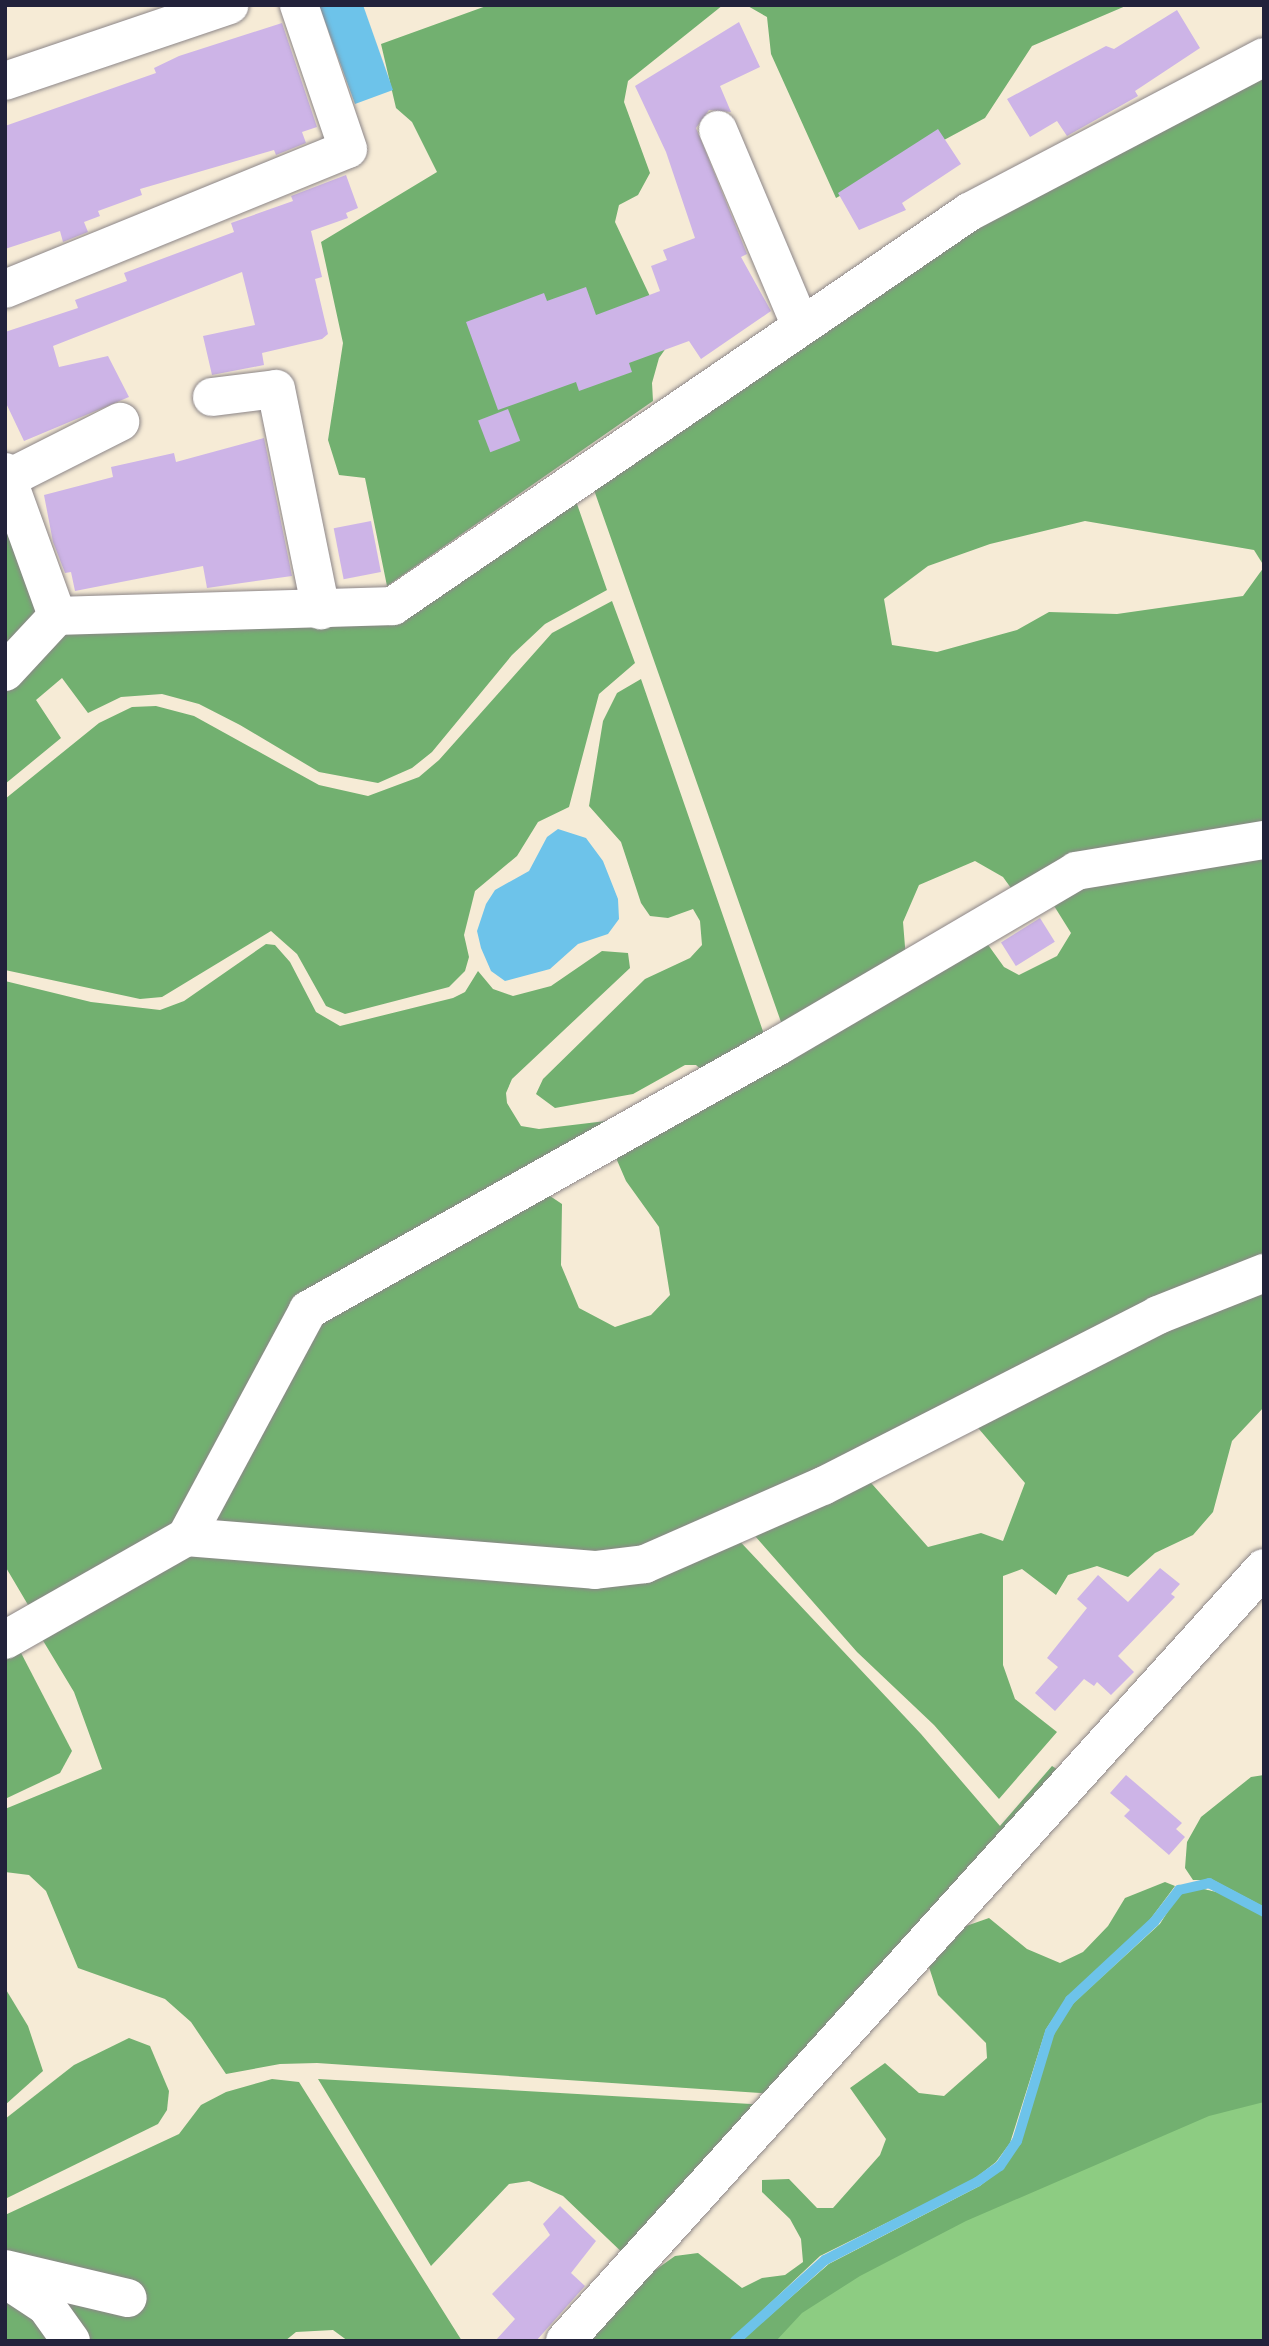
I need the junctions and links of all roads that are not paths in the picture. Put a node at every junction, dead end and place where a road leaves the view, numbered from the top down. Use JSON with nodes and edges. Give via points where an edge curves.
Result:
{"nodes":[{"id":1,"x":229,"y":5,"type":"edge"},
{"id":2,"x":299,"y":5,"type":"edge"},
{"id":3,"x":1264,"y":57,"type":"edge"},
{"id":4,"x":5,"y":81,"type":"edge"},
{"id":5,"x":718,"y":130,"type":"dead end"},
{"id":6,"x":5,"y":289,"type":"edge"},
{"id":7,"x":800,"y":324,"type":"junction"},
{"id":8,"x":212,"y":397,"type":"dead end"},
{"id":9,"x":120,"y":422,"type":"dead end"},
{"id":10,"x":6,"y":475,"type":"edge"},
{"id":11,"x":321,"y":610,"type":"junction"},
{"id":12,"x":57,"y":616,"type":"junction"},
{"id":13,"x":5,"y":672,"type":"edge"},
{"id":14,"x":1264,"y":840,"type":"edge"},
{"id":15,"x":1264,"y":1273,"type":"edge"},
{"id":16,"x":186,"y":1537,"type":"junction"},
{"id":17,"x":1264,"y":1568,"type":"edge"},
{"id":18,"x":5,"y":1640,"type":"edge"},
{"id":19,"x":5,"y":2269,"type":"edge"},
{"id":20,"x":5,"y":2279,"type":"edge"},
{"id":21,"x":128,"y":2298,"type":"dead end"},
{"id":22,"x":71,"y":2341,"type":"edge"},
{"id":23,"x":565,"y":2341,"type":"edge"}],
"edges":[{"from":1,"to":4,"type":"street"},
{"from":2,"to":6,"type":"street","via":[[348,149]]},
{"from":3,"to":7,"type":"street","via":[[1034,174]]},
{"from":5,"to":7,"type":"street"},
{"from":7,"to":11,"type":"street","via":[[393,606]]},
{"from":8,"to":11,"type":"street","via":[[276,389]]},
{"from":9,"to":10,"type":"street"},
{"from":10,"to":12,"type":"street"},
{"from":11,"to":12,"type":"street"},
{"from":12,"to":13,"type":"street"},
{"from":14,"to":16,"type":"street","via":[[1076,871],[780,1045],[308,1310]]},
{"from":15,"to":16,"type":"street","via":[[1158,1315],[823,1486],[635,1567],[595,1570]]},
{"from":16,"to":18,"type":"street"},
{"from":17,"to":23,"type":"street"},
{"from":19,"to":21,"type":"street"},
{"from":20,"to":22,"type":"street","via":[[46,2306]]}]}
